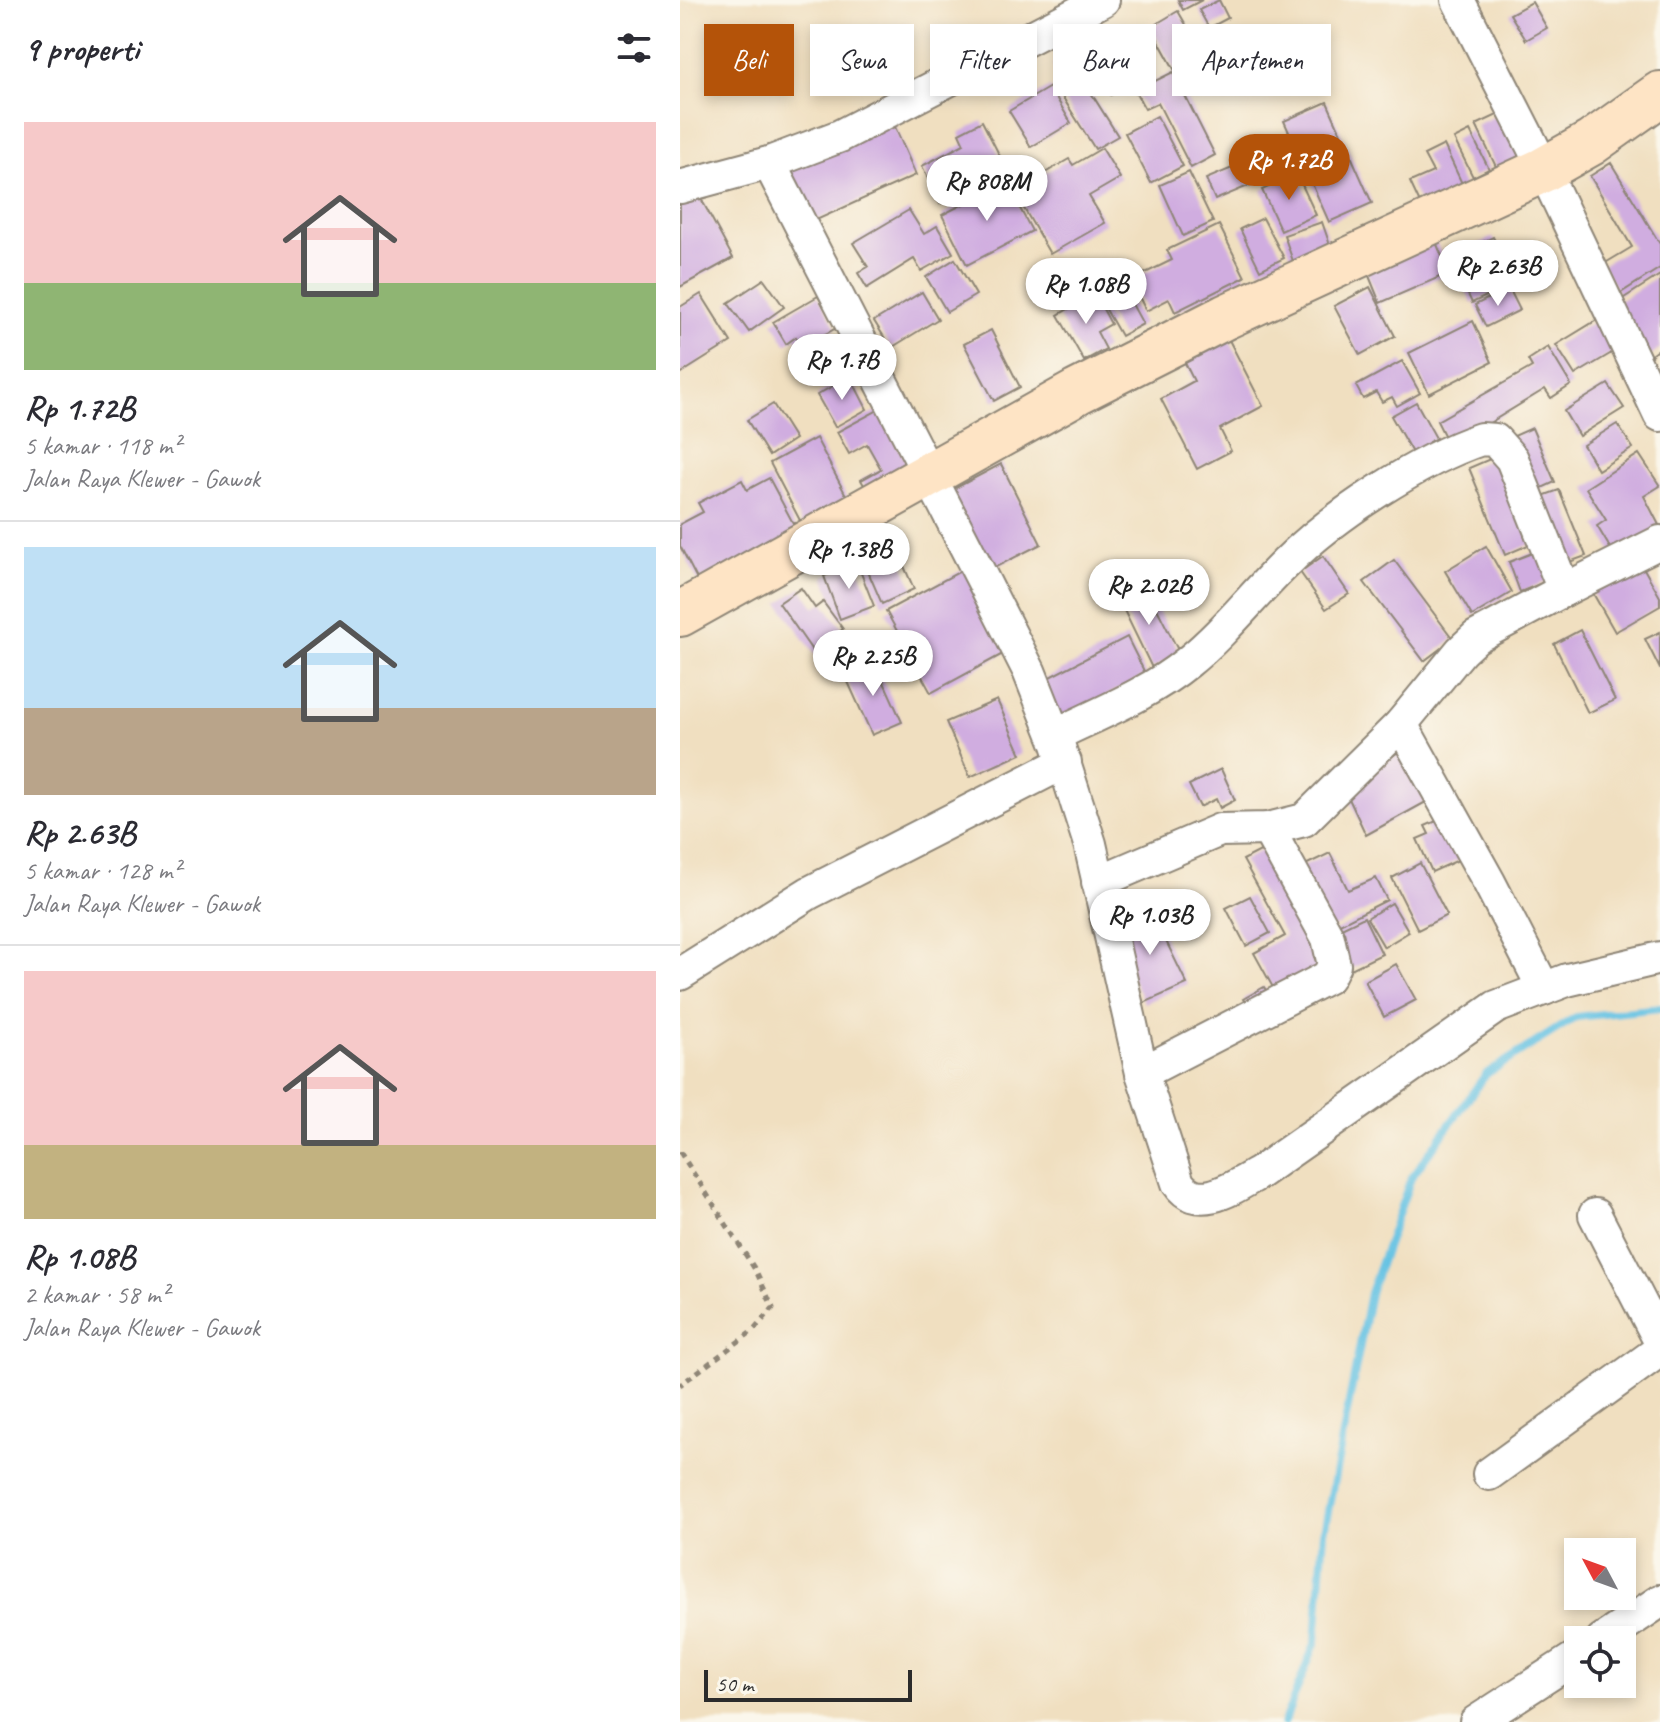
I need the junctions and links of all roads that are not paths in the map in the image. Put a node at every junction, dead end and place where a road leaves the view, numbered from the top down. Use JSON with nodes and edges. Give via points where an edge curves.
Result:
{"nodes":[{"id":1,"x":1103,"y":0,"type":"edge"},
{"id":2,"x":1458,"y":0,"type":"edge"},
{"id":3,"x":1660,"y":94,"type":"edge"},
{"id":4,"x":769,"y":163,"type":"junction"},
{"id":5,"x":1543,"y":170,"type":"junction"},
{"id":6,"x":682,"y":182,"type":"edge"},
{"id":7,"x":1660,"y":415,"type":"edge"},
{"id":8,"x":928,"y":473,"type":"junction"},
{"id":9,"x":1660,"y":542,"type":"edge"},
{"id":10,"x":1564,"y":590,"type":"junction"},
{"id":11,"x":680,"y":614,"type":"edge"},
{"id":12,"x":1401,"y":724,"type":"junction"},
{"id":13,"x":1060,"y":748,"type":"junction"},
{"id":14,"x":1268,"y":829,"type":"junction"},
{"id":15,"x":1098,"y":882,"type":"junction"},
{"id":16,"x":1660,"y":958,"type":"edge"},
{"id":17,"x":680,"y":974,"type":"edge"},
{"id":18,"x":1544,"y":989,"type":"junction"},
{"id":19,"x":1142,"y":1073,"type":"junction"},
{"id":20,"x":1595,"y":1215,"type":"dead end"},
{"id":21,"x":1660,"y":1341,"type":"edge"},
{"id":22,"x":1660,"y":1350,"type":"edge"},
{"id":23,"x":1489,"y":1474,"type":"dead end"},
{"id":24,"x":1660,"y":1601,"type":"edge"},
{"id":25,"x":1623,"y":1626,"type":"edge"},
{"id":26,"x":1564,"y":1665,"type":"edge"},
{"id":27,"x":1476,"y":1722,"type":"edge"}],
"edges":[{"from":1,"to":4,"type":"street","via":[[840,136]]},
{"from":2,"to":5,"type":"street"},
{"from":3,"to":5,"type":"main road"},
{"from":4,"to":6,"type":"street"},
{"from":4,"to":8,"type":"street"},
{"from":5,"to":7,"type":"street"},
{"from":5,"to":8,"type":"main road","via":[[1225,317]]},
{"from":8,"to":11,"type":"main road"},
{"from":8,"to":13,"type":"street","via":[[1029,671]]},
{"from":9,"to":10,"type":"street"},
{"from":10,"to":12,"type":"street","via":[[1476,637]]},
{"from":10,"to":13,"type":"street","via":[[1512,459],[1495,440],[1481,439],[1360,502],[1286,563],[1185,665]]},
{"from":12,"to":14,"type":"street","via":[[1304,820]]},
{"from":12,"to":18,"type":"street"},
{"from":13,"to":15,"type":"street"},
{"from":13,"to":17,"type":"street"},
{"from":14,"to":15,"type":"street","via":[[1220,830]]},
{"from":14,"to":19,"type":"street","via":[[1328,938],[1334,965],[1328,977]]},
{"from":15,"to":19,"type":"street"},
{"from":16,"to":18,"type":"street"},
{"from":18,"to":19,"type":"street","via":[[1496,1007],[1259,1173],[1224,1192],[1196,1198],[1186,1195],[1178,1183]]},
{"from":20,"to":21,"type":"street"},
{"from":22,"to":23,"type":"street"},
{"from":24,"to":25,"type":"street"},
{"from":26,"to":27,"type":"street"}]}
